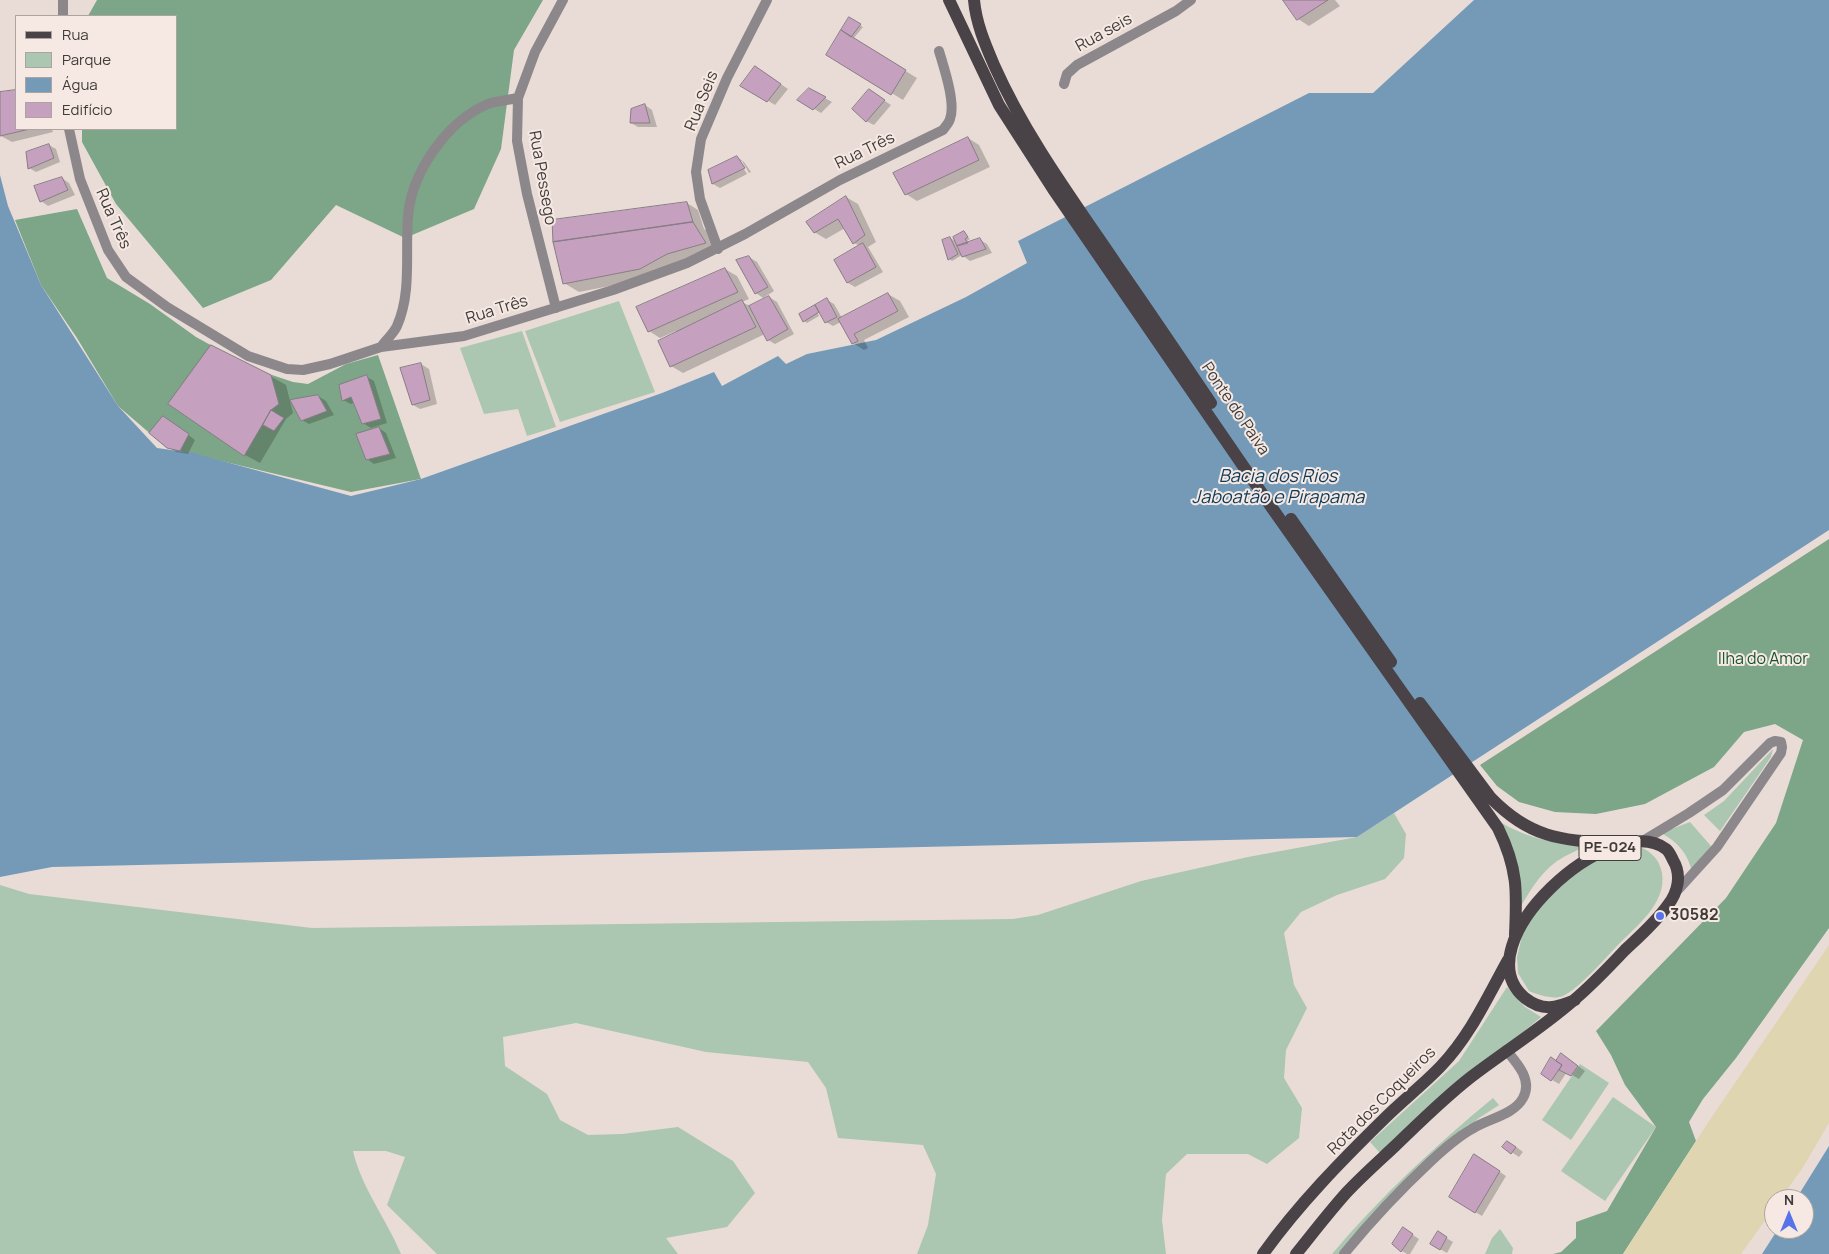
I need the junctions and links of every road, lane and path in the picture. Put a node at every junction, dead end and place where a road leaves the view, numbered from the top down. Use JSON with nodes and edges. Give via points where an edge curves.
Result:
{"nodes":[{"id":1,"x":62,"y":0,"type":"edge"},
{"id":2,"x":563,"y":0,"type":"edge"},
{"id":3,"x":767,"y":0,"type":"edge"},
{"id":4,"x":948,"y":0,"type":"edge"},
{"id":5,"x":974,"y":0,"type":"edge"},
{"id":6,"x":1191,"y":0,"type":"edge"},
{"id":7,"x":63,"y":15,"type":"edge"},
{"id":8,"x":939,"y":51,"type":"dead end"},
{"id":9,"x":1064,"y":84,"type":"dead end"},
{"id":10,"x":518,"y":98,"type":"junction"},
{"id":11,"x":69,"y":130,"type":"edge"},
{"id":12,"x":1057,"y":186,"type":"junction"},
{"id":13,"x":718,"y":249,"type":"junction"},
{"id":14,"x":556,"y":308,"type":"junction"},
{"id":15,"x":381,"y":347,"type":"junction"},
{"id":16,"x":1486,"y":801,"type":"junction"},
{"id":17,"x":1641,"y":842,"type":"junction"},
{"id":18,"x":1624,"y":844,"type":"junction"},
{"id":19,"x":1677,"y":891,"type":"junction"},
{"id":20,"x":1515,"y":935,"type":"junction"},
{"id":21,"x":1508,"y":960,"type":"junction"},
{"id":22,"x":1575,"y":1000,"type":"junction"},
{"id":23,"x":1506,"y":1050,"type":"junction"},
{"id":24,"x":1263,"y":1254,"type":"edge"},
{"id":25,"x":1296,"y":1254,"type":"edge"},
{"id":26,"x":1344,"y":1254,"type":"edge"}],
"edges":[{"from":1,"to":7,"type":"street"},
{"from":2,"to":10,"type":"street","name":"Rua Pessego","via":[[535,52]]},
{"from":3,"to":13,"type":"street","name":"Rua Seis","via":[[727,78],[701,139],[696,172],[700,199]]},
{"from":4,"to":12,"type":"main road","via":[[999,105]]},
{"from":5,"to":12,"type":"main road","via":[[979,26],[1004,87]]},
{"from":6,"to":9,"type":"street","name":"Rua seis","via":[[1077,65],[1067,74]]},
{"from":8,"to":13,"type":"street","name":"Rua Três","via":[[951,101],[950,120],[943,130],[840,180]]},
{"from":10,"to":14,"type":"street","name":"Rua Pessego","via":[[517,140],[526,194]]},
{"from":10,"to":15,"type":"street","via":[[489,104],[466,116],[440,140],[416,182],[408,215],[405,298],[397,326]]},
{"from":11,"to":15,"type":"street","name":"Rua Três","via":[[80,179],[108,250],[126,277],[167,308],[248,356],[287,369],[303,370],[330,364]]},
{"from":12,"to":16,"type":"main road","name":"Ponte do Paiva","number":"PE-024","via":[[1272,508]]},
{"from":13,"to":14,"type":"street","name":"Rua Três","via":[[687,263]]},
{"from":14,"to":15,"type":"street","name":"Rua Três","via":[[464,336]]},
{"from":16,"to":18,"type":"main road","name":"Rota dos Coqueiros","number":"PE-024","via":[[1526,826],[1550,836]]},
{"from":16,"to":20,"type":"main road","name":"Rota dos Coqueiros","number":"PE-024","via":[[1506,843],[1515,874]]},
{"from":17,"to":18,"type":"main road","name":"Rota dos Coqueiros","number":"PE-024"},
{"from":17,"to":19,"type":"main road","name":"Rota dos Coqueiros","number":"PE-024","via":[[1667,849],[1677,870]]},
{"from":17,"to":19,"type":"street","via":[[1723,790],[1770,744],[1781,742],[1781,753],[1728,832]]},
{"from":18,"to":20,"type":"main road","name":"Rota dos Coqueiros","number":"PE-024","via":[[1601,851],[1565,874],[1539,900]]},
{"from":19,"to":22,"type":"main road","via":[[1652,924]]},
{"from":20,"to":21,"type":"main road","name":"Rota dos Coqueiros","number":"PE-024"},
{"from":21,"to":22,"type":"main road","via":[[1516,988],[1537,1006],[1559,1007]]},
{"from":21,"to":24,"type":"main road","name":"Rota dos Coqueiros","number":"PE-024","via":[[1464,1037],[1442,1066],[1386,1117],[1315,1192]]},
{"from":22,"to":23,"type":"main road"},
{"from":23,"to":25,"type":"main road","via":[[1446,1097],[1347,1192]]},
{"from":23,"to":26,"type":"street","via":[[1525,1078],[1523,1098],[1514,1108],[1472,1128],[1449,1145],[1414,1177]]}]}
